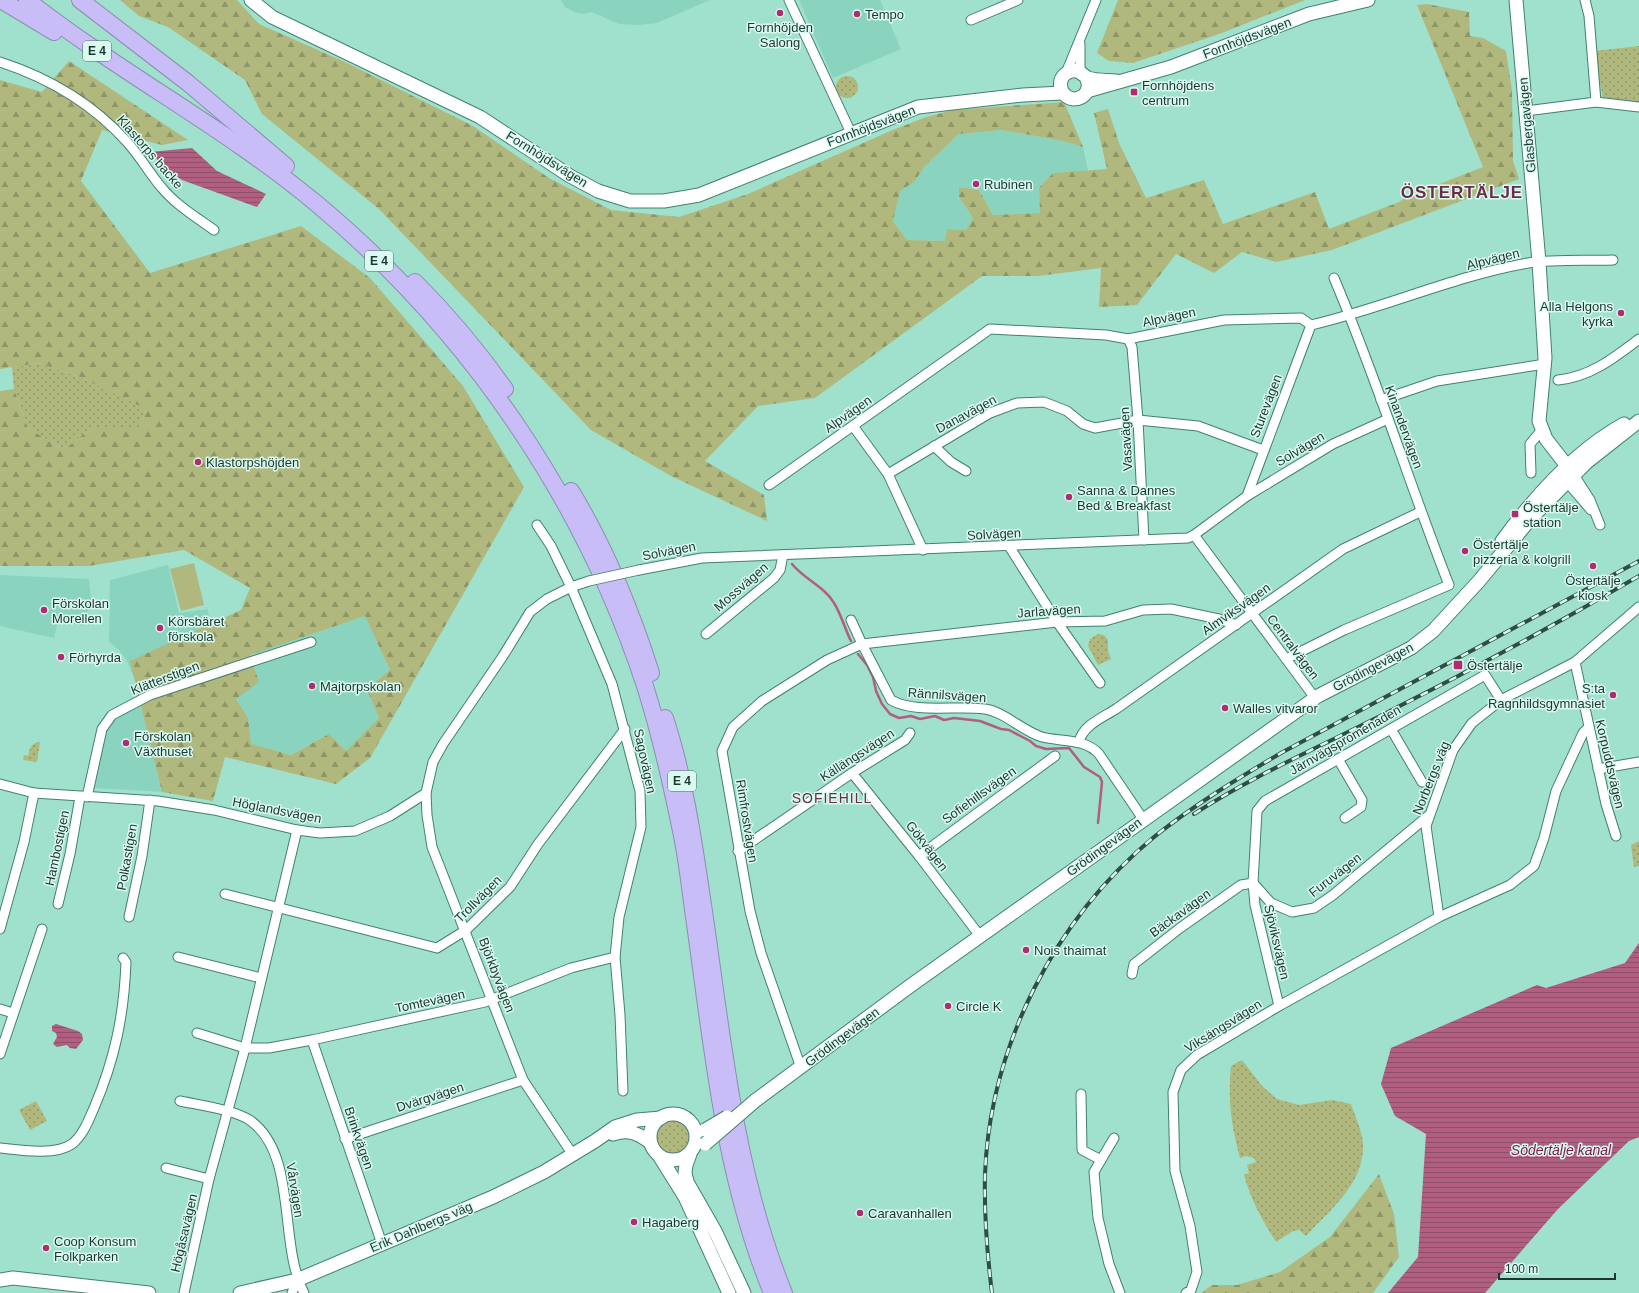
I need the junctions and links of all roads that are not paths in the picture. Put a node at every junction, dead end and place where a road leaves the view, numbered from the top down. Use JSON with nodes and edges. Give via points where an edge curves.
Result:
{"nodes":[{"id":1,"x":1,"y":0,"type":"edge"},
{"id":2,"x":27,"y":0,"type":"edge"},
{"id":3,"x":45,"y":0,"type":"edge"},
{"id":4,"x":80,"y":0,"type":"edge"},
{"id":5,"x":251,"y":0,"type":"edge"},
{"id":6,"x":789,"y":0,"type":"edge"},
{"id":7,"x":1018,"y":0,"type":"edge"},
{"id":8,"x":1096,"y":0,"type":"edge"},
{"id":9,"x":1368,"y":0,"type":"edge"},
{"id":10,"x":1516,"y":0,"type":"edge"},
{"id":11,"x":1585,"y":0,"type":"edge"},
{"id":12,"x":971,"y":20,"type":"dead end"},
{"id":13,"x":1081,"y":35,"type":"junction"},
{"id":14,"x":0,"y":62,"type":"edge"},
{"id":15,"x":1083,"y":74,"type":"junction"},
{"id":16,"x":1064,"y":76,"type":"junction"},
{"id":17,"x":1126,"y":81,"type":"junction"},
{"id":18,"x":1087,"y":91,"type":"junction"},
{"id":19,"x":1062,"y":92,"type":"junction"},
{"id":20,"x":1023,"y":95,"type":"junction"},
{"id":21,"x":169,"y":99,"type":"junction"},
{"id":22,"x":1596,"y":102,"type":"junction"},
{"id":23,"x":1639,"y":107,"type":"edge"},
{"id":24,"x":1526,"y":111,"type":"junction"},
{"id":25,"x":851,"y":133,"type":"junction"},
{"id":26,"x":269,"y":154,"type":"junction"},
{"id":27,"x":214,"y":230,"type":"dead end"},
{"id":28,"x":1613,"y":260,"type":"dead end"},
{"id":29,"x":1539,"y":262,"type":"junction"},
{"id":30,"x":1334,"y":278,"type":"dead end"},
{"id":31,"x":1350,"y":316,"type":"junction"},
{"id":32,"x":1311,"y":325,"type":"junction"},
{"id":33,"x":1128,"y":339,"type":"junction"},
{"id":34,"x":1639,"y":339,"type":"edge"},
{"id":35,"x":1545,"y":364,"type":"junction"},
{"id":36,"x":1558,"y":380,"type":"dead end"},
{"id":37,"x":1381,"y":400,"type":"junction"},
{"id":38,"x":1639,"y":416,"type":"edge"},
{"id":39,"x":1388,"y":419,"type":"junction"},
{"id":40,"x":1138,"y":420,"type":"junction"},
{"id":41,"x":1639,"y":421,"type":"edge"},
{"id":42,"x":853,"y":426,"type":"junction"},
{"id":43,"x":1543,"y":435,"type":"junction"},
{"id":44,"x":934,"y":446,"type":"junction"},
{"id":45,"x":1263,"y":450,"type":"junction"},
{"id":46,"x":966,"y":472,"type":"dead end"},
{"id":47,"x":1531,"y":473,"type":"dead end"},
{"id":48,"x":888,"y":474,"type":"junction"},
{"id":49,"x":1567,"y":474,"type":"junction"},
{"id":50,"x":769,"y":485,"type":"dead end"},
{"id":51,"x":1247,"y":496,"type":"junction"},
{"id":52,"x":1420,"y":512,"type":"junction"},
{"id":53,"x":537,"y":525,"type":"dead end"},
{"id":54,"x":1600,"y":525,"type":"dead end"},
{"id":55,"x":1194,"y":535,"type":"junction"},
{"id":56,"x":1144,"y":540,"type":"junction"},
{"id":57,"x":1009,"y":546,"type":"junction"},
{"id":58,"x":923,"y":550,"type":"junction"},
{"id":59,"x":783,"y":555,"type":"junction"},
{"id":60,"x":571,"y":586,"type":"junction"},
{"id":61,"x":1639,"y":607,"type":"edge"},
{"id":62,"x":1252,"y":614,"type":"junction"},
{"id":63,"x":851,"y":620,"type":"dead end"},
{"id":64,"x":1057,"y":622,"type":"junction"},
{"id":65,"x":1236,"y":625,"type":"junction"},
{"id":66,"x":706,"y":634,"type":"dead end"},
{"id":67,"x":311,"y":642,"type":"dead end"},
{"id":68,"x":862,"y":644,"type":"junction"},
{"id":69,"x":1286,"y":659,"type":"junction"},
{"id":70,"x":1575,"y":662,"type":"junction"},
{"id":71,"x":1100,"y":683,"type":"dead end"},
{"id":72,"x":1315,"y":698,"type":"junction"},
{"id":73,"x":1501,"y":700,"type":"junction"},
{"id":74,"x":625,"y":728,"type":"junction"},
{"id":75,"x":1588,"y":728,"type":"junction"},
{"id":76,"x":1391,"y":729,"type":"junction"},
{"id":77,"x":910,"y":733,"type":"dead end"},
{"id":78,"x":1079,"y":742,"type":"junction"},
{"id":79,"x":1055,"y":756,"type":"dead end"},
{"id":80,"x":1338,"y":759,"type":"junction"},
{"id":81,"x":1639,"y":762,"type":"edge"},
{"id":82,"x":1598,"y":769,"type":"junction"},
{"id":83,"x":852,"y":773,"type":"junction"},
{"id":84,"x":1422,"y":782,"type":"dead end"},
{"id":85,"x":0,"y":784,"type":"edge"},
{"id":86,"x":34,"y":793,"type":"junction"},
{"id":87,"x":426,"y":793,"type":"junction"},
{"id":88,"x":84,"y":797,"type":"junction"},
{"id":89,"x":150,"y":800,"type":"junction"},
{"id":90,"x":1428,"y":816,"type":"junction"},
{"id":91,"x":1345,"y":818,"type":"dead end"},
{"id":92,"x":1143,"y":820,"type":"junction"},
{"id":93,"x":297,"y":830,"type":"junction"},
{"id":94,"x":1616,"y":836,"type":"dead end"},
{"id":95,"x":738,"y":851,"type":"junction"},
{"id":96,"x":920,"y":856,"type":"junction"},
{"id":97,"x":1253,"y":883,"type":"junction"},
{"id":98,"x":225,"y":894,"type":"dead end"},
{"id":99,"x":58,"y":904,"type":"dead end"},
{"id":100,"x":278,"y":907,"type":"junction"},
{"id":101,"x":129,"y":917,"type":"dead end"},
{"id":102,"x":1439,"y":917,"type":"junction"},
{"id":103,"x":0,"y":929,"type":"edge"},
{"id":104,"x":42,"y":929,"type":"dead end"},
{"id":105,"x":466,"y":930,"type":"junction"},
{"id":106,"x":980,"y":936,"type":"junction"},
{"id":107,"x":178,"y":957,"type":"dead end"},
{"id":108,"x":615,"y":957,"type":"junction"},
{"id":109,"x":123,"y":958,"type":"dead end"},
{"id":110,"x":1132,"y":974,"type":"dead end"},
{"id":111,"x":262,"y":978,"type":"junction"},
{"id":112,"x":492,"y":999,"type":"junction"},
{"id":113,"x":1279,"y":1006,"type":"junction"},
{"id":114,"x":0,"y":1009,"type":"edge"},
{"id":115,"x":13,"y":1013,"type":"junction"},
{"id":116,"x":197,"y":1033,"type":"dead end"},
{"id":117,"x":312,"y":1040,"type":"junction"},
{"id":118,"x":245,"y":1048,"type":"junction"},
{"id":119,"x":0,"y":1054,"type":"edge"},
{"id":120,"x":801,"y":1068,"type":"junction"},
{"id":121,"x":523,"y":1080,"type":"junction"},
{"id":122,"x":623,"y":1090,"type":"dead end"},
{"id":123,"x":1081,"y":1094,"type":"dead end"},
{"id":124,"x":756,"y":1100,"type":"junction"},
{"id":125,"x":180,"y":1101,"type":"dead end"},
{"id":126,"x":228,"y":1112,"type":"junction"},
{"id":127,"x":661,"y":1118,"type":"junction"},
{"id":128,"x":700,"y":1129,"type":"junction"},
{"id":129,"x":1114,"y":1138,"type":"dead end"},
{"id":130,"x":345,"y":1139,"type":"junction"},
{"id":131,"x":595,"y":1141,"type":"junction"},
{"id":132,"x":650,"y":1142,"type":"junction"},
{"id":133,"x":0,"y":1148,"type":"edge"},
{"id":134,"x":692,"y":1152,"type":"junction"},
{"id":135,"x":572,"y":1155,"type":"junction"},
{"id":136,"x":660,"y":1157,"type":"junction"},
{"id":137,"x":1100,"y":1160,"type":"junction"},
{"id":138,"x":166,"y":1168,"type":"dead end"},
{"id":139,"x":209,"y":1179,"type":"junction"},
{"id":140,"x":382,"y":1244,"type":"junction"},
{"id":141,"x":0,"y":1280,"type":"edge"},
{"id":142,"x":297,"y":1280,"type":"junction"},
{"id":143,"x":742,"y":1289,"type":"edge"},
{"id":144,"x":726,"y":1292,"type":"edge"},
{"id":145,"x":149,"y":1293,"type":"edge"},
{"id":146,"x":184,"y":1293,"type":"edge"},
{"id":147,"x":240,"y":1293,"type":"edge"},
{"id":148,"x":292,"y":1293,"type":"edge"},
{"id":149,"x":304,"y":1293,"type":"edge"},
{"id":150,"x":772,"y":1293,"type":"edge"},
{"id":151,"x":784,"y":1293,"type":"edge"},
{"id":152,"x":1120,"y":1293,"type":"edge"},
{"id":153,"x":1186,"y":1293,"type":"edge"}],
"edges":[{"from":1,"to":21,"type":"highway"},
{"from":2,"to":21,"type":"highway","number":"E 4","via":[[82,41]]},
{"from":3,"to":26,"type":"highway","number":"E 4","via":[[88,32]]},
{"from":4,"to":26,"type":"highway","via":[[188,83]]},
{"from":5,"to":25,"type":"street","name":"Fornhöjdsvägen","via":[[272,17],[480,117],[570,176],[591,187],[630,201],[664,201],[699,195]]},
{"from":6,"to":25,"type":"street"},
{"from":7,"to":12,"type":"street"},
{"from":8,"to":13,"type":"street"},
{"from":9,"to":17,"type":"street","name":"Fornhöjdsvägen","via":[[1309,14],[1171,68]]},
{"from":10,"to":24,"type":"street","name":"Glasbergavägen"},
{"from":11,"to":22,"type":"street","via":[[1589,16]]},
{"from":13,"to":15,"type":"street"},
{"from":13,"to":16,"type":"street"},
{"from":14,"to":27,"type":"street","name":"Klastorps backe","via":[[42,78],[93,109],[128,143],[162,188],[182,207]]},
{"from":15,"to":16,"type":"street","name":"Fornhöjdsvägen","via":[[1072,71]]},
{"from":15,"to":17,"type":"street","name":"Fornhöjdsvägen","via":[[1102,80]]},
{"from":15,"to":18,"type":"street","via":[[1089,85]]},
{"from":16,"to":19,"type":"street","via":[[1060,88]]},
{"from":16,"to":20,"type":"street","name":"Fornhöjdsvägen"},
{"from":17,"to":18,"type":"street","name":"Fornhöjdsvägen"},
{"from":18,"to":19,"type":"street","name":"Fornhöjdsvägen","via":[[1082,98],[1077,99],[1068,98]]},
{"from":19,"to":20,"type":"street","name":"Fornhöjdsvägen"},
{"from":20,"to":25,"type":"street","name":"Fornhöjdsvägen","via":[[918,107]]},
{"from":21,"to":150,"type":"highway","number":"E 4","via":[[264,164],[316,204],[370,252],[421,304],[475,366],[520,429],[563,498],[590,551],[626,635],[662,744],[682,836],[723,1118],[739,1194],[759,1261]]},
{"from":22,"to":23,"type":"street"},
{"from":22,"to":24,"type":"street"},
{"from":24,"to":29,"type":"street","name":"Glasbergavägen"},
{"from":26,"to":151,"type":"highway","number":"E 4","via":[[322,195],[378,244],[431,298],[486,363],[531,425],[603,551],[641,642],[672,739],[693,832],[734,1112],[751,1192],[770,1259]]},
{"from":28,"to":29,"type":"street","name":"Alpvägen"},
{"from":29,"to":31,"type":"street","name":"Alpvägen","via":[[1500,269]]},
{"from":29,"to":35,"type":"street","name":"Glasbergavägen"},
{"from":30,"to":31,"type":"street","name":"Kinandervägen"},
{"from":31,"to":32,"type":"street","name":"Alpvägen"},
{"from":31,"to":37,"type":"street","name":"Kinandervägen"},
{"from":32,"to":33,"type":"street","name":"Alpvägen","via":[[1301,318],[1224,320]]},
{"from":32,"to":45,"type":"street","name":"Sturevägen"},
{"from":33,"to":40,"type":"street","name":"Vasavägen","via":[[1132,347]]},
{"from":33,"to":42,"type":"street","name":"Alpvägen","via":[[1106,335],[990,329]]},
{"from":34,"to":36,"type":"street","via":[[1607,362],[1574,378]]},
{"from":35,"to":37,"type":"street","via":[[1437,381]]},
{"from":35,"to":43,"type":"street","name":"Glasbergavägen","via":[[1538,413]]},
{"from":37,"to":39,"type":"street","name":"Kinandervägen"},
{"from":38,"to":49,"type":"street","via":[[1606,434]]},
{"from":39,"to":51,"type":"street","name":"Solvägen","via":[[1333,444]]},
{"from":39,"to":52,"type":"street","name":"Kinandervägen"},
{"from":40,"to":44,"type":"street","name":"Danavägen","via":[[1095,428],[1083,424],[1067,411],[1044,402],[1017,403],[990,413]]},
{"from":40,"to":45,"type":"street","name":"Danavägen","via":[[1198,426]]},
{"from":40,"to":56,"type":"street","name":"Vasavägen"},
{"from":41,"to":49,"type":"street"},
{"from":42,"to":48,"type":"street"},
{"from":42,"to":50,"type":"street","name":"Alpvägen"},
{"from":43,"to":47,"type":"street","via":[[1530,444]]},
{"from":43,"to":49,"type":"street"},
{"from":44,"to":46,"type":"street","name":"Danavägen"},
{"from":44,"to":48,"type":"street","name":"Danavägen"},
{"from":45,"to":51,"type":"street","name":"Sturevägen"},
{"from":48,"to":58,"type":"street"},
{"from":49,"to":54,"type":"street","via":[[1590,500]]},
{"from":49,"to":72,"type":"street","name":"Grödingevägen","via":[[1433,631],[1411,648]]},
{"from":51,"to":55,"type":"street","name":"Solvägen"},
{"from":52,"to":62,"type":"street","name":"Almviksvägen","via":[[1343,549]]},
{"from":52,"to":69,"type":"street","name":"Kinandervägen","via":[[1449,585],[1344,630]]},
{"from":53,"to":60,"type":"street","name":"Sagovägen","via":[[551,546]]},
{"from":55,"to":56,"type":"street","name":"Solvägen","via":[[1188,538]]},
{"from":55,"to":62,"type":"street","name":"Centralvägen"},
{"from":56,"to":57,"type":"street","name":"Solvägen"},
{"from":57,"to":58,"type":"street","name":"Solvägen"},
{"from":57,"to":64,"type":"street"},
{"from":58,"to":59,"type":"street","name":"Solvägen"},
{"from":59,"to":60,"type":"street","name":"Solvägen","bridge":true,"via":[[702,558]]},
{"from":59,"to":66,"type":"street","name":"Mossvägen","via":[[780,570],[774,578]]},
{"from":60,"to":74,"type":"street","name":"Sagovägen","via":[[612,684]]},
{"from":60,"to":87,"type":"street","via":[[530,612],[443,744],[433,762]]},
{"from":61,"to":70,"type":"street"},
{"from":62,"to":65,"type":"street","name":"Almviksvägen"},
{"from":62,"to":69,"type":"street","name":"Centralvägen"},
{"from":63,"to":68,"type":"street","name":"Rännilsvägen"},
{"from":64,"to":65,"type":"street","name":"Jarlavägen","via":[[1105,621],[1143,610],[1171,609],[1220,619]]},
{"from":64,"to":68,"type":"street","name":"Jarlavägen"},
{"from":64,"to":71,"type":"street"},
{"from":65,"to":78,"type":"street","name":"Almviksvägen","via":[[1087,727]]},
{"from":67,"to":88,"type":"street","name":"Klätterstigen","via":[[150,695],[112,715],[102,730]]},
{"from":68,"to":78,"type":"street","name":"Rännilsvägen","via":[[891,700],[900,705],[986,709],[1041,736]]},
{"from":68,"to":95,"type":"street","name":"Rimfrostvägen","via":[[827,660],[762,701],[733,727],[722,751]]},
{"from":69,"to":72,"type":"street","name":"Centralvägen"},
{"from":70,"to":73,"type":"street","name":"Norbergs väg"},
{"from":70,"to":75,"type":"street","name":"Korpuddsvägen"},
{"from":72,"to":92,"type":"street","name":"Grödingevägen"},
{"from":73,"to":76,"type":"street","name":"Järnvägspromenaden","via":[[1485,675]]},
{"from":73,"to":90,"type":"street","name":"Norbergs väg","via":[[1472,723],[1454,750]]},
{"from":74,"to":105,"type":"street","name":"Trollvägen","via":[[538,844],[510,887]]},
{"from":74,"to":108,"type":"street","name":"Sagovägen","via":[[640,791],[641,827],[619,917]]},
{"from":75,"to":82,"type":"street","name":"Korpuddsvägen"},
{"from":75,"to":102,"type":"street","name":"Viksängsvägen","via":[[1556,791],[1534,866],[1510,885]]},
{"from":76,"to":80,"type":"street","name":"Järnvägspromenaden"},
{"from":76,"to":84,"type":"street"},
{"from":77,"to":83,"type":"street","name":"Källängsvägen","via":[[905,740]]},
{"from":78,"to":92,"type":"street","name":"Rännilsvägen","via":[[1099,754]]},
{"from":79,"to":96,"type":"street","name":"Sofiehillsvägen"},
{"from":80,"to":91,"type":"street","via":[[1362,800],[1360,807]]},
{"from":80,"to":97,"type":"street","name":"Järnvägspromenaden","via":[[1265,801],[1257,811]]},
{"from":81,"to":82,"type":"street"},
{"from":82,"to":94,"type":"street","name":"Korpuddsvägen"},
{"from":83,"to":95,"type":"street","name":"Källängsvägen"},
{"from":83,"to":96,"type":"street","name":"Gökvägen"},
{"from":85,"to":86,"type":"street","name":"Höglandsvägen"},
{"from":86,"to":88,"type":"street","name":"Höglandsvägen"},
{"from":86,"to":103,"type":"street","via":[[24,842]]},
{"from":87,"to":93,"type":"street","name":"Höglandsvägen","via":[[390,816],[355,831],[320,833]]},
{"from":87,"to":105,"type":"street","name":"Björkbyvägen","via":[[432,847]]},
{"from":88,"to":89,"type":"street","name":"Höglandsvägen"},
{"from":88,"to":99,"type":"street","name":"Hambostigen"},
{"from":89,"to":93,"type":"street","name":"Höglandsvägen","via":[[214,810]]},
{"from":89,"to":101,"type":"street","name":"Polkastigen","via":[[142,856]]},
{"from":90,"to":97,"type":"street","name":"Furuvägen","via":[[1314,908],[1292,912],[1271,903]]},
{"from":90,"to":102,"type":"street","name":"Norbergs väg","via":[[1426,826]]},
{"from":92,"to":106,"type":"street","name":"Grödingevägen"},
{"from":93,"to":100,"type":"street","name":"Högåsavägen"},
{"from":95,"to":120,"type":"street","name":"Rimfrostvägen","via":[[761,952]]},
{"from":96,"to":106,"type":"street","name":"Gökvägen"},
{"from":97,"to":110,"type":"street","name":"Bäckavägen","via":[[1241,885],[1180,928],[1134,964]]},
{"from":97,"to":113,"type":"street","name":"Sjöviksvägen","via":[[1254,905]]},
{"from":98,"to":100,"type":"street"},
{"from":100,"to":105,"type":"street","name":"Trollvägen","via":[[437,948]]},
{"from":100,"to":111,"type":"street","name":"Högåsavägen"},
{"from":102,"to":113,"type":"street","name":"Viksängsvägen"},
{"from":104,"to":115,"type":"street"},
{"from":105,"to":112,"type":"street","name":"Björkbyvägen"},
{"from":106,"to":120,"type":"street","name":"Grödingevägen"},
{"from":107,"to":111,"type":"street"},
{"from":108,"to":112,"type":"street","name":"Tomtevägen","via":[[572,968]]},
{"from":108,"to":122,"type":"street","name":"Sagovägen"},
{"from":109,"to":133,"type":"street","via":[[126,962],[125,1000],[119,1035],[106,1081],[89,1120],[71,1145],[48,1151]]},
{"from":111,"to":118,"type":"street","name":"Högåsavägen"},
{"from":112,"to":117,"type":"street","name":"Tomtevägen"},
{"from":112,"to":121,"type":"street","name":"Björkbyvägen"},
{"from":113,"to":153,"type":"street","name":"Viksängsvägen","via":[[1197,1055],[1181,1070],[1173,1092],[1175,1171],[1190,1226],[1197,1272],[1191,1290]]},
{"from":114,"to":115,"type":"street"},
{"from":115,"to":119,"type":"street"},
{"from":116,"to":118,"type":"street"},
{"from":117,"to":118,"type":"street","name":"Tomtevägen","via":[[269,1048]]},
{"from":117,"to":130,"type":"street","name":"Brinkvägen"},
{"from":118,"to":126,"type":"street","name":"Högåsavägen"},
{"from":120,"to":124,"type":"street","name":"Grödingevägen"},
{"from":121,"to":130,"type":"street","name":"Dvärgvägen"},
{"from":121,"to":135,"type":"street","name":"Björkbyvägen"},
{"from":123,"to":137,"type":"street","via":[[1082,1150]]},
{"from":124,"to":128,"type":"street","name":"Grödingevägen","bridge":true},
{"from":124,"to":134,"type":"street","name":"Grödingevägen","bridge":true},
{"from":125,"to":126,"type":"street"},
{"from":126,"to":139,"type":"street","name":"Högåsavägen"},
{"from":126,"to":142,"type":"street","name":"Vårvägen","via":[[250,1121],[265,1136],[278,1160],[288,1239]]},
{"from":127,"to":128,"type":"street","via":[[668,1114],[679,1114]]},
{"from":127,"to":131,"type":"street","name":"Erik Dahlbergs väg","via":[[637,1120],[615,1127]]},
{"from":127,"to":132,"type":"street","via":[[650,1132]]},
{"from":128,"to":134,"type":"street"},
{"from":129,"to":137,"type":"street"},
{"from":130,"to":140,"type":"street","name":"Brinkvägen"},
{"from":131,"to":132,"type":"street","name":"Erik Dahlbergs väg","via":[[623,1131],[635,1133]]},
{"from":131,"to":135,"type":"street","name":"Erik Dahlbergs väg"},
{"from":132,"to":136,"type":"street"},
{"from":134,"to":136,"type":"street","name":"Grödingevägen","via":[[678,1161]]},
{"from":134,"to":143,"type":"street","via":[[686,1165],[687,1182],[715,1231]]},
{"from":135,"to":140,"type":"street","name":"Erik Dahlbergs väg","via":[[493,1197]]},
{"from":136,"to":144,"type":"street","via":[[685,1197]]},
{"from":137,"to":152,"type":"street","via":[[1094,1172],[1098,1218],[1109,1264]]},
{"from":138,"to":139,"type":"street","name":"Högåsavägen"},
{"from":139,"to":146,"type":"street","name":"Högåsavägen"},
{"from":140,"to":142,"type":"street","name":"Erik Dahlbergs väg"},
{"from":141,"to":145,"type":"street","via":[[13,1278]]},
{"from":142,"to":147,"type":"street","name":"Erik Dahlbergs väg"},
{"from":142,"to":148,"type":"street"},
{"from":142,"to":149,"type":"street","name":"Vårvägen"},
{"from":143,"to":144,"type":"street"}]}
